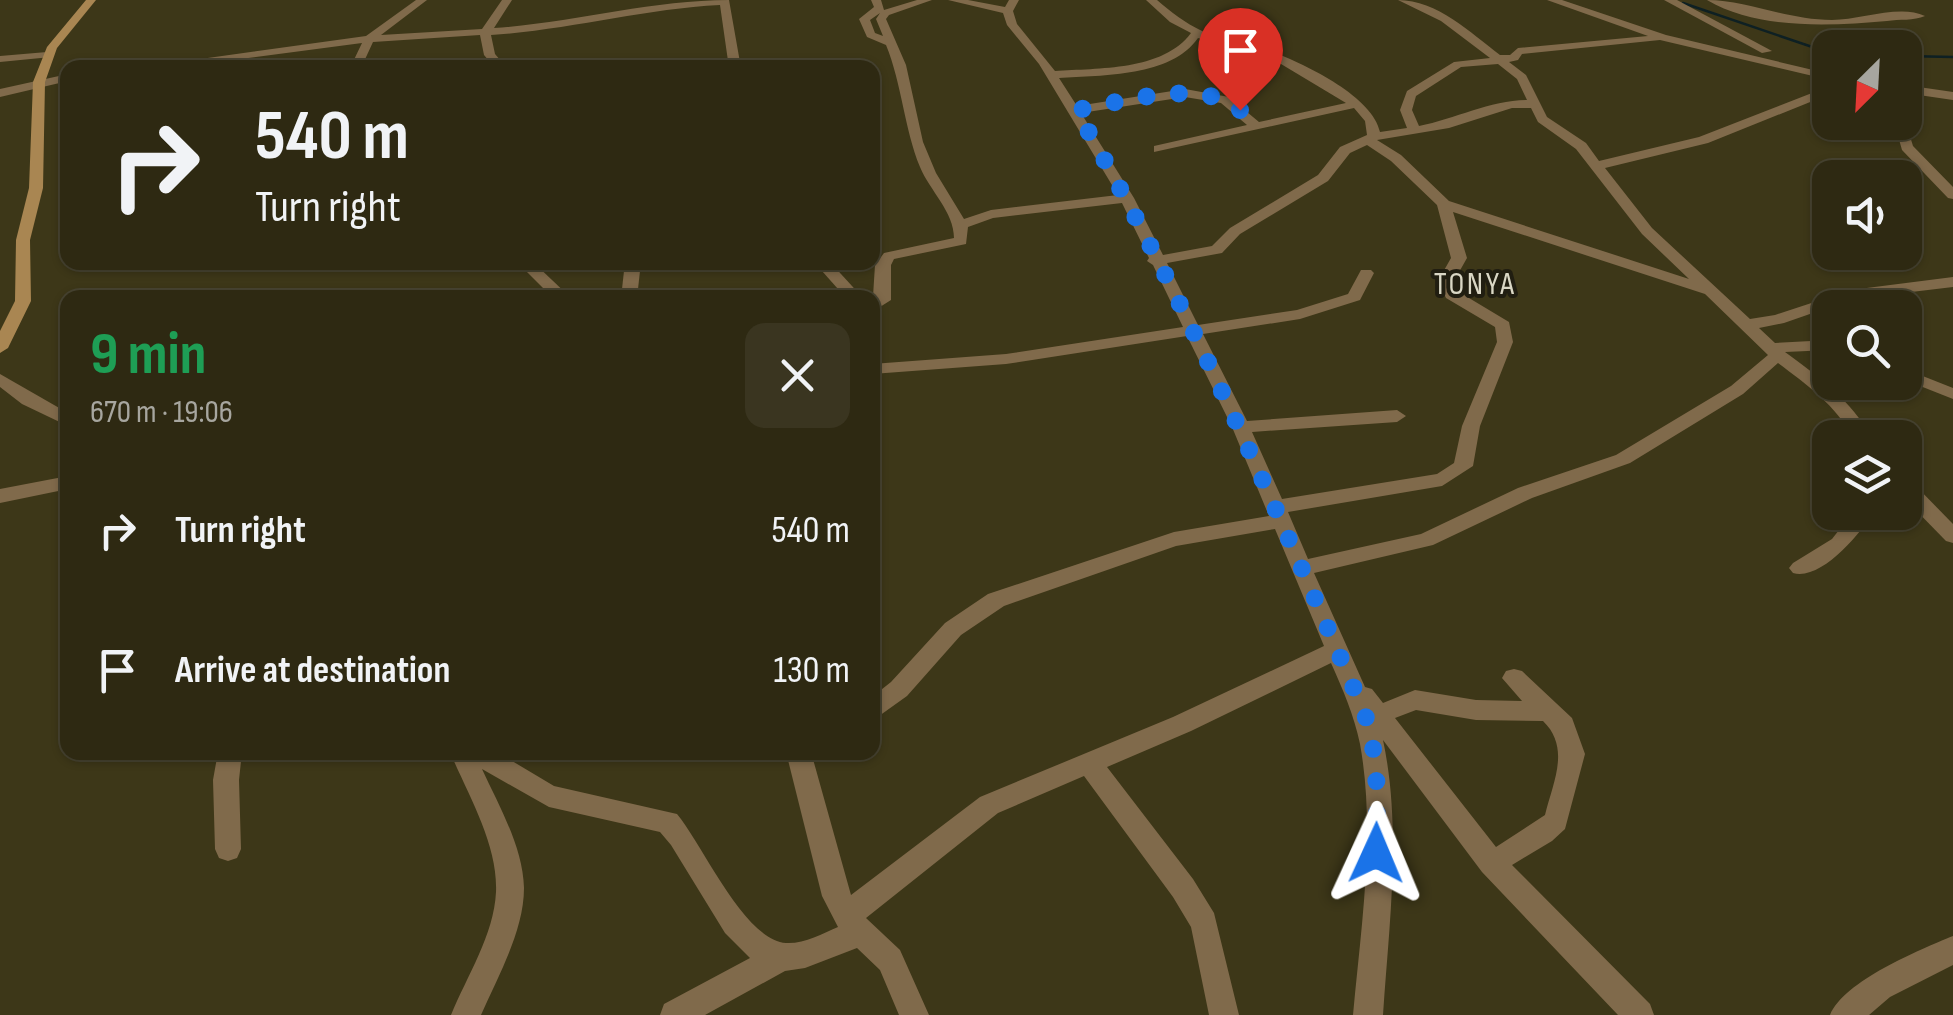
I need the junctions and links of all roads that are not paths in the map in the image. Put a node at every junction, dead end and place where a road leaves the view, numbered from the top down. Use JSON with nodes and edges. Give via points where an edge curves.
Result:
{"nodes":[{"id":1,"x":91,"y":0,"type":"edge"},
{"id":2,"x":422,"y":0,"type":"edge"},
{"id":3,"x":507,"y":0,"type":"edge"},
{"id":4,"x":644,"y":0,"type":"edge"},
{"id":5,"x":876,"y":0,"type":"edge"},
{"id":6,"x":927,"y":0,"type":"edge"},
{"id":7,"x":953,"y":0,"type":"edge"},
{"id":8,"x":1151,"y":0,"type":"edge"},
{"id":9,"x":1403,"y":0,"type":"edge"},
{"id":10,"x":1552,"y":0,"type":"edge"},
{"id":11,"x":1669,"y":0,"type":"edge"},
{"id":12,"x":1712,"y":0,"type":"edge"},
{"id":13,"x":724,"y":1,"type":"edge"},
{"id":14,"x":1905,"y":1,"type":"edge"},
{"id":15,"x":1881,"y":4,"type":"dead end"},
{"id":16,"x":1011,"y":6,"type":"edge"},
{"id":17,"x":1447,"y":6,"type":"dead end"},
{"id":18,"x":654,"y":10,"type":"junction"},
{"id":19,"x":1920,"y":16,"type":"junction"},
{"id":20,"x":1456,"y":27,"type":"junction"},
{"id":21,"x":485,"y":33,"type":"junction"},
{"id":22,"x":1197,"y":34,"type":"junction"},
{"id":23,"x":1663,"y":37,"type":"junction"},
{"id":24,"x":369,"y":39,"type":"junction"},
{"id":25,"x":889,"y":42,"type":"junction"},
{"id":26,"x":1699,"y":44,"type":"junction"},
{"id":27,"x":1759,"y":48,"type":"junction"},
{"id":28,"x":47,"y":55,"type":"junction"},
{"id":29,"x":0,"y":58,"type":"edge"},
{"id":30,"x":204,"y":60,"type":"edge"},
{"id":31,"x":359,"y":60,"type":"edge"},
{"id":32,"x":495,"y":60,"type":"edge"},
{"id":33,"x":734,"y":60,"type":"edge"},
{"id":34,"x":1497,"y":60,"type":"junction"},
{"id":35,"x":1809,"y":69,"type":"junction"},
{"id":36,"x":1812,"y":70,"type":"edge"},
{"id":37,"x":1051,"y":75,"type":"junction"},
{"id":38,"x":60,"y":78,"type":"edge"},
{"id":39,"x":39,"y":82,"type":"junction"},
{"id":40,"x":1922,"y":91,"type":"edge"},
{"id":41,"x":0,"y":92,"type":"edge"},
{"id":42,"x":1953,"y":96,"type":"edge"},
{"id":43,"x":1812,"y":97,"type":"edge"},
{"id":44,"x":1356,"y":104,"type":"junction"},
{"id":45,"x":1533,"y":104,"type":"junction"},
{"id":46,"x":1076,"y":110,"type":"junction"},
{"id":47,"x":1257,"y":126,"type":"junction"},
{"id":48,"x":1415,"y":132,"type":"junction"},
{"id":49,"x":1372,"y":139,"type":"junction"},
{"id":50,"x":1905,"y":140,"type":"edge"},
{"id":51,"x":1159,"y":149,"type":"dead end"},
{"id":52,"x":1596,"y":166,"type":"junction"},
{"id":53,"x":1953,"y":196,"type":"edge"},
{"id":54,"x":1127,"y":198,"type":"junction"},
{"id":55,"x":1444,"y":204,"type":"junction"},
{"id":56,"x":961,"y":225,"type":"junction"},
{"id":57,"x":1155,"y":261,"type":"junction"},
{"id":58,"x":533,"y":270,"type":"edge"},
{"id":59,"x":829,"y":270,"type":"edge"},
{"id":60,"x":1366,"y":273,"type":"dead end"},
{"id":61,"x":1953,"y":282,"type":"edge"},
{"id":62,"x":554,"y":290,"type":"edge"},
{"id":63,"x":848,"y":290,"type":"edge"},
{"id":64,"x":1717,"y":294,"type":"junction"},
{"id":65,"x":880,"y":302,"type":"edge"},
{"id":66,"x":1750,"y":324,"type":"junction"},
{"id":67,"x":1190,"y":330,"type":"junction"},
{"id":68,"x":1812,"y":347,"type":"edge"},
{"id":69,"x":0,"y":348,"type":"edge"},
{"id":70,"x":1776,"y":351,"type":"junction"},
{"id":71,"x":880,"y":368,"type":"edge"},
{"id":72,"x":0,"y":379,"type":"edge"},
{"id":73,"x":1922,"y":381,"type":"edge"},
{"id":74,"x":1953,"y":394,"type":"edge"},
{"id":75,"x":60,"y":416,"type":"edge"},
{"id":76,"x":1396,"y":416,"type":"dead end"},
{"id":77,"x":1853,"y":420,"type":"edge"},
{"id":78,"x":1241,"y":427,"type":"junction"},
{"id":79,"x":60,"y":484,"type":"edge"},
{"id":80,"x":0,"y":496,"type":"edge"},
{"id":81,"x":1922,"y":508,"type":"edge"},
{"id":82,"x":1281,"y":514,"type":"junction"},
{"id":83,"x":1850,"y":530,"type":"edge"},
{"id":84,"x":1953,"y":536,"type":"edge"},
{"id":85,"x":1305,"y":568,"type":"junction"},
{"id":86,"x":1800,"y":568,"type":"dead end"},
{"id":87,"x":1336,"y":651,"type":"junction"},
{"id":88,"x":1514,"y":678,"type":"dead end"},
{"id":89,"x":1352,"y":683,"type":"junction"},
{"id":90,"x":880,"y":704,"type":"edge"},
{"id":91,"x":1548,"y":711,"type":"junction"},
{"id":92,"x":1380,"y":714,"type":"junction"},
{"id":93,"x":229,"y":760,"type":"edge"},
{"id":94,"x":465,"y":760,"type":"edge"},
{"id":95,"x":488,"y":760,"type":"edge"},
{"id":96,"x":808,"y":760,"type":"edge"},
{"id":97,"x":1089,"y":763,"type":"junction"},
{"id":98,"x":228,"y":849,"type":"dead end"},
{"id":99,"x":1492,"y":863,"type":"junction"},
{"id":100,"x":853,"y":924,"type":"junction"},
{"id":101,"x":1953,"y":950,"type":"edge"},
{"id":102,"x":781,"y":957,"type":"junction"},
{"id":103,"x":696,"y":1011,"type":"edge"},
{"id":104,"x":466,"y":1015,"type":"edge"},
{"id":105,"x":914,"y":1015,"type":"edge"},
{"id":106,"x":1224,"y":1015,"type":"edge"},
{"id":107,"x":1368,"y":1015,"type":"edge"},
{"id":108,"x":1640,"y":1015,"type":"edge"},
{"id":109,"x":1845,"y":1015,"type":"edge"}],
"edges":[{"from":1,"to":28,"type":"street"},
{"from":2,"to":24,"type":"street"},
{"from":3,"to":21,"type":"street"},
{"from":4,"to":18,"type":"street"},
{"from":5,"to":25,"type":"street","via":[[880,8],[864,19],[871,34]]},
{"from":6,"to":25,"type":"street","via":[[882,15]]},
{"from":7,"to":16,"type":"street"},
{"from":8,"to":22,"type":"street"},
{"from":9,"to":20,"type":"street"},
{"from":10,"to":23,"type":"street"},
{"from":11,"to":27,"type":"street"},
{"from":12,"to":19,"type":"street","via":[[1826,22]]},
{"from":13,"to":18,"type":"street"},
{"from":13,"to":33,"type":"street"},
{"from":14,"to":19,"type":"street","via":[[1928,15]]},
{"from":15,"to":19,"type":"street"},
{"from":16,"to":37,"type":"street","via":[[1012,25]]},
{"from":17,"to":20,"type":"street","via":[[1459,18]]},
{"from":18,"to":21,"type":"street"},
{"from":20,"to":34,"type":"street"},
{"from":21,"to":24,"type":"street"},
{"from":21,"to":32,"type":"street"},
{"from":22,"to":37,"type":"street","via":[[1184,48],[1139,66]]},
{"from":22,"to":44,"type":"street","via":[[1283,58]]},
{"from":23,"to":26,"type":"street"},
{"from":23,"to":34,"type":"street","via":[[1518,51]]},
{"from":24,"to":30,"type":"street"},
{"from":24,"to":31,"type":"street"},
{"from":25,"to":56,"type":"street","via":[[917,142]]},
{"from":26,"to":27,"type":"street"},
{"from":26,"to":35,"type":"street"},
{"from":27,"to":35,"type":"street"},
{"from":28,"to":29,"type":"street"},
{"from":28,"to":39,"type":"street"},
{"from":34,"to":45,"type":"street","via":[[1522,76]]},
{"from":34,"to":48,"type":"street","via":[[1458,64],[1411,94],[1406,110]]},
{"from":35,"to":36,"type":"street"},
{"from":37,"to":46,"type":"street"},
{"from":38,"to":39,"type":"street"},
{"from":39,"to":41,"type":"street"},
{"from":39,"to":69,"type":"street","via":[[23,301]]},
{"from":40,"to":42,"type":"street"},
{"from":43,"to":52,"type":"street","via":[[1703,140]]},
{"from":44,"to":47,"type":"street"},
{"from":44,"to":49,"type":"street","via":[[1372,121]]},
{"from":45,"to":48,"type":"street","via":[[1511,104]]},
{"from":45,"to":52,"type":"street"},
{"from":46,"to":47,"type":"street","via":[[1185,93],[1225,100]]},
{"from":46,"to":54,"type":"street"},
{"from":47,"to":51,"type":"street"},
{"from":48,"to":49,"type":"street"},
{"from":49,"to":55,"type":"street"},
{"from":49,"to":57,"type":"street","via":[[1345,150],[1323,178],[1235,231],[1217,250]]},
{"from":50,"to":53,"type":"street"},
{"from":52,"to":64,"type":"street","via":[[1647,231]]},
{"from":54,"to":56,"type":"street","via":[[991,214]]},
{"from":54,"to":57,"type":"street"},
{"from":55,"to":64,"type":"street"},
{"from":55,"to":82,"type":"street","via":[[1459,258],[1446,280],[1452,295],[1506,328],[1470,426],[1463,466],[1442,480],[1299,501]]},
{"from":56,"to":65,"type":"street","via":[[961,240],[953,245],[890,256]]},
{"from":57,"to":67,"type":"street"},
{"from":58,"to":62,"type":"street"},
{"from":59,"to":63,"type":"street"},
{"from":60,"to":67,"type":"street","via":[[1354,297],[1333,304]]},
{"from":61,"to":66,"type":"street","via":[[1851,295]]},
{"from":64,"to":66,"type":"street"},
{"from":66,"to":70,"type":"street"},
{"from":67,"to":71,"type":"street","via":[[1006,360]]},
{"from":67,"to":78,"type":"street"},
{"from":68,"to":70,"type":"street"},
{"from":70,"to":77,"type":"street"},
{"from":70,"to":85,"type":"street","via":[[1737,390],[1623,459],[1526,493],[1426,540]]},
{"from":72,"to":75,"type":"street"},
{"from":73,"to":74,"type":"street"},
{"from":76,"to":78,"type":"street"},
{"from":78,"to":82,"type":"street"},
{"from":79,"to":80,"type":"street"},
{"from":81,"to":84,"type":"street"},
{"from":82,"to":85,"type":"street"},
{"from":82,"to":90,"type":"street","via":[[1174,540],[996,600],[952,630]]},
{"from":83,"to":86,"type":"street"},
{"from":85,"to":87,"type":"street"},
{"from":87,"to":89,"type":"street"},
{"from":87,"to":97,"type":"street"},
{"from":88,"to":91,"type":"street"},
{"from":89,"to":92,"type":"street"},
{"from":89,"to":107,"type":"street","via":[[1370,729],[1378,787]]},
{"from":91,"to":92,"type":"street","via":[[1414,700]]},
{"from":91,"to":99,"type":"street","via":[[1570,737],[1573,754],[1556,820]]},
{"from":92,"to":99,"type":"street"},
{"from":93,"to":98,"type":"street"},
{"from":94,"to":104,"type":"street","via":[[510,890]]},
{"from":95,"to":102,"type":"street","via":[[549,796],[668,822],[749,939]]},
{"from":96,"to":100,"type":"street","via":[[830,880]]},
{"from":97,"to":100,"type":"street","via":[[981,810]]},
{"from":97,"to":106,"type":"street","via":[[1204,923]]},
{"from":99,"to":108,"type":"street"},
{"from":100,"to":102,"type":"street","via":[[799,955]]},
{"from":100,"to":105,"type":"street","via":[[890,960]]},
{"from":101,"to":109,"type":"street","via":[[1880,987]]},
{"from":102,"to":103,"type":"street"}]}
